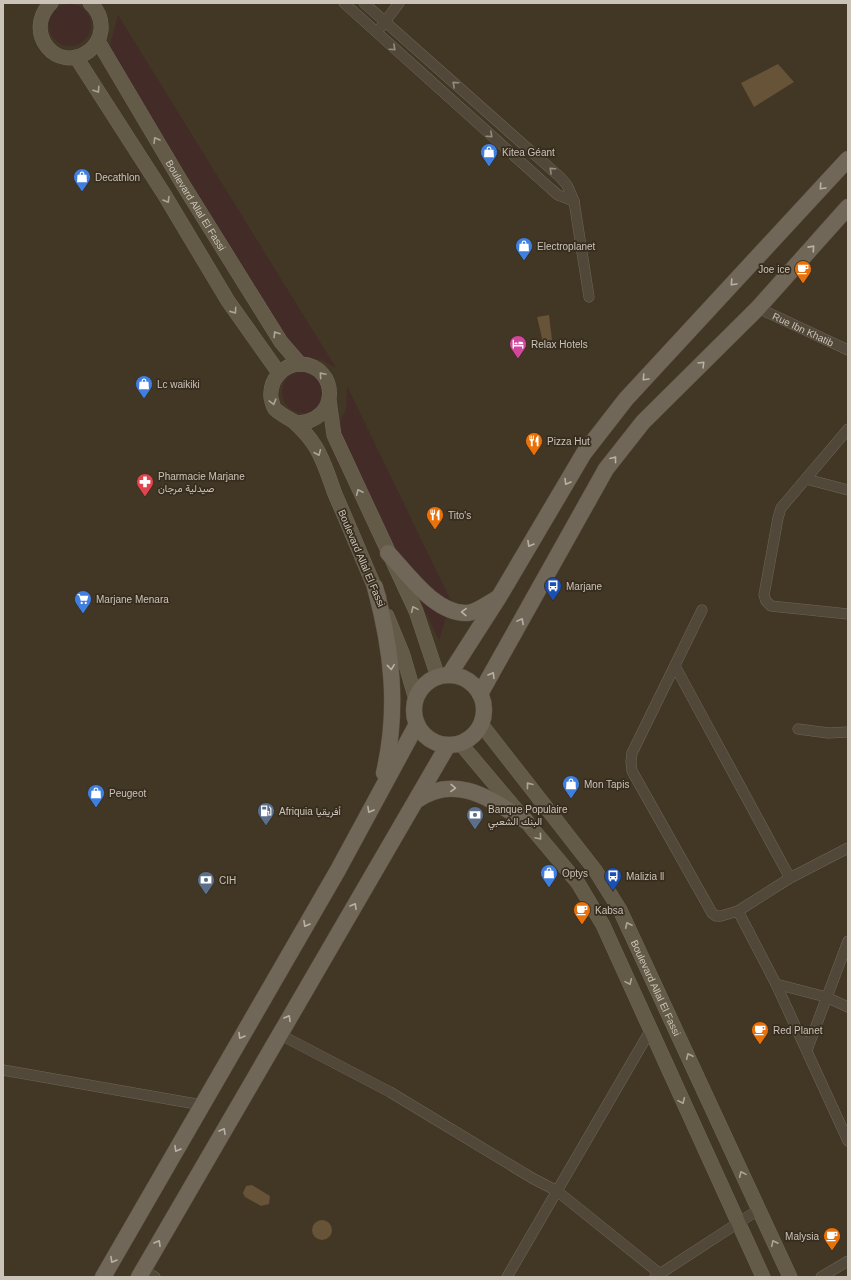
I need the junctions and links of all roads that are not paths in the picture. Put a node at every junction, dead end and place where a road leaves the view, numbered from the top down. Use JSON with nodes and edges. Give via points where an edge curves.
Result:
{"nodes":[{"id":1,"x":344,"y":3,"type":"edge"},
{"id":2,"x":364,"y":3,"type":"edge"},
{"id":3,"x":399,"y":3,"type":"edge"},
{"id":4,"x":94,"y":4,"type":"edge"},
{"id":5,"x":45,"y":5,"type":"edge"},
{"id":6,"x":385,"y":22,"type":"junction"},
{"id":7,"x":377,"y":33,"type":"junction"},
{"id":8,"x":98,"y":41,"type":"junction"},
{"id":9,"x":76,"y":57,"type":"junction"},
{"id":10,"x":848,"y":159,"type":"edge"},
{"id":11,"x":574,"y":201,"type":"junction"},
{"id":12,"x":848,"y":207,"type":"edge"},
{"id":13,"x":589,"y":297,"type":"dead end"},
{"id":14,"x":758,"y":308,"type":"junction"},
{"id":15,"x":848,"y":350,"type":"edge"},
{"id":16,"x":300,"y":364,"type":"junction"},
{"id":17,"x":279,"y":373,"type":"junction"},
{"id":18,"x":329,"y":399,"type":"junction"},
{"id":19,"x":295,"y":423,"type":"junction"},
{"id":20,"x":848,"y":429,"type":"edge"},
{"id":21,"x":806,"y":480,"type":"junction"},
{"id":22,"x":848,"y":490,"type":"edge"},
{"id":23,"x":388,"y":553,"type":"junction"},
{"id":24,"x":375,"y":588,"type":"junction"},
{"id":25,"x":499,"y":597,"type":"junction"},
{"id":26,"x":702,"y":610,"type":"dead end"},
{"id":27,"x":848,"y":614,"type":"edge"},
{"id":28,"x":675,"y":666,"type":"junction"},
{"id":29,"x":444,"y":676,"type":"junction"},
{"id":30,"x":480,"y":694,"type":"junction"},
{"id":31,"x":416,"y":700,"type":"junction"},
{"id":32,"x":417,"y":724,"type":"junction"},
{"id":33,"x":481,"y":724,"type":"junction"},
{"id":34,"x":798,"y":729,"type":"dead end"},
{"id":35,"x":848,"y":732,"type":"edge"},
{"id":36,"x":454,"y":744,"type":"junction"},
{"id":37,"x":379,"y":794,"type":"junction"},
{"id":38,"x":417,"y":800,"type":"junction"},
{"id":39,"x":526,"y":821,"type":"junction"},
{"id":40,"x":848,"y":848,"type":"edge"},
{"id":41,"x":790,"y":878,"type":"junction"},
{"id":42,"x":738,"y":911,"type":"junction"},
{"id":43,"x":848,"y":941,"type":"edge"},
{"id":44,"x":776,"y":984,"type":"junction"},
{"id":45,"x":826,"y":997,"type":"junction"},
{"id":46,"x":848,"y":1006,"type":"edge"},
{"id":47,"x":650,"y":1031,"type":"junction"},
{"id":48,"x":279,"y":1034,"type":"junction"},
{"id":49,"x":807,"y":1050,"type":"junction"},
{"id":50,"x":3,"y":1070,"type":"edge"},
{"id":51,"x":202,"y":1105,"type":"junction"},
{"id":52,"x":848,"y":1141,"type":"edge"},
{"id":53,"x":557,"y":1191,"type":"junction"},
{"id":54,"x":758,"y":1210,"type":"junction"},
{"id":55,"x":737,"y":1223,"type":"junction"},
{"id":56,"x":848,"y":1261,"type":"edge"},
{"id":57,"x":145,"y":1275,"type":"edge"},
{"id":58,"x":657,"y":1275,"type":"edge"},
{"id":59,"x":103,"y":1277,"type":"edge"},
{"id":60,"x":507,"y":1277,"type":"edge"},
{"id":61,"x":763,"y":1277,"type":"edge"},
{"id":62,"x":790,"y":1277,"type":"edge"},
{"id":63,"x":821,"y":1277,"type":"edge"}],
"edges":[{"from":1,"to":7,"type":"street"},
{"from":2,"to":6,"type":"street"},
{"from":3,"to":6,"type":"street"},
{"from":4,"to":8,"type":"main road","via":[[101,24]]},
{"from":5,"to":9,"type":"main road","via":[[39,27],[44,44],[56,55]]},
{"from":6,"to":7,"type":"street"},
{"from":11,"to":6,"type":"street","one_way":true,"via":[[567,185],[560,177]]},
{"from":7,"to":11,"type":"street","one_way":true,"via":[[558,195]]},
{"from":8,"to":9,"type":"main road","via":[[85,54]]},
{"from":16,"to":8,"type":"main road","name":"Boulevard Allal El Fassi","one_way":true,"via":[[281,342]]},
{"from":9,"to":17,"type":"main road","one_way":true,"via":[[164,194],[228,302]]},
{"from":10,"to":25,"type":"main road","one_way":true,"via":[[626,399],[584,453]]},
{"from":11,"to":13,"type":"street"},
{"from":14,"to":12,"type":"main road","one_way":true},
{"from":14,"to":15,"type":"street","name":"Rue Ibn Khatib"},
{"from":30,"to":14,"type":"main road","one_way":true,"via":[[606,469],[643,422]]},
{"from":16,"to":17,"type":"main road","via":[[289,366]]},
{"from":18,"to":16,"type":"main road","one_way":true,"via":[[329,385],[323,375],[309,365]]},
{"from":17,"to":19,"type":"main road","one_way":true,"via":[[274,379],[271,399],[275,409]]},
{"from":18,"to":19,"type":"main road","via":[[325,410],[317,418],[306,423]]},
{"from":23,"to":18,"type":"main road","one_way":true,"via":[[334,435]]},
{"from":19,"to":24,"type":"main road","name":"Boulevard Allal El Fassi","one_way":true,"via":[[315,446]]},
{"from":20,"to":21,"type":"street"},
{"from":21,"to":22,"type":"street"},
{"from":21,"to":27,"type":"street","via":[[781,508],[764,595],[766,602],[770,606]]},
{"from":25,"to":23,"type":"main road","one_way":true,"via":[[468,613],[449,610],[426,594]]},
{"from":29,"to":23,"type":"main road","one_way":true},
{"from":24,"to":31,"type":"main road","name":"Boulevard Allal El Fassi","via":[[403,655]]},
{"from":24,"to":37,"type":"main road","one_way":true,"via":[[385,627],[392,684],[392,729]]},
{"from":25,"to":29,"type":"main road"},
{"from":26,"to":28,"type":"street"},
{"from":28,"to":41,"type":"street"},
{"from":28,"to":42,"type":"street","via":[[632,753],[632,771],[712,913],[721,916]]},
{"from":29,"to":30,"type":"main road","via":[[467,680]]},
{"from":29,"to":31,"type":"main road","via":[[425,686]]},
{"from":30,"to":33,"type":"main road","via":[[484,704]]},
{"from":31,"to":32,"type":"main road","via":[[414,710]]},
{"from":32,"to":36,"type":"main road","via":[[428,738],[438,743]]},
{"from":32,"to":37,"type":"main road"},
{"from":33,"to":36,"type":"main road","via":[[469,739]]},
{"from":54,"to":33,"type":"main road","name":"Boulevard Allal El Fassi","one_way":true,"via":[[708,1096],[620,910],[594,870]]},
{"from":34,"to":35,"type":"street","via":[[828,733]]},
{"from":36,"to":38,"type":"main road"},
{"from":36,"to":39,"type":"main road","via":[[477,765]]},
{"from":37,"to":51,"type":"main road","one_way":true},
{"from":38,"to":39,"type":"main road","one_way":true,"via":[[438,790],[463,789],[490,800]]},
{"from":48,"to":38,"type":"main road","one_way":true},
{"from":39,"to":47,"type":"main road","one_way":true,"via":[[581,889],[603,925]]},
{"from":40,"to":41,"type":"street"},
{"from":41,"to":42,"type":"street"},
{"from":42,"to":44,"type":"street"},
{"from":43,"to":45,"type":"street"},
{"from":44,"to":45,"type":"street"},
{"from":44,"to":49,"type":"street"},
{"from":45,"to":46,"type":"street"},
{"from":45,"to":49,"type":"street"},
{"from":47,"to":53,"type":"street"},
{"from":47,"to":55,"type":"main road","one_way":true},
{"from":48,"to":53,"type":"street","via":[[390,1092]]},
{"from":57,"to":48,"type":"main road","one_way":true},
{"from":49,"to":52,"type":"street"},
{"from":50,"to":51,"type":"street"},
{"from":51,"to":59,"type":"main road","one_way":true},
{"from":53,"to":58,"type":"street"},
{"from":53,"to":60,"type":"street"},
{"from":54,"to":55,"type":"street"},
{"from":62,"to":54,"type":"main road","name":"Boulevard Allal El Fassi","one_way":true},
{"from":55,"to":58,"type":"street"},
{"from":55,"to":61,"type":"main road"},
{"from":56,"to":63,"type":"street"}]}
